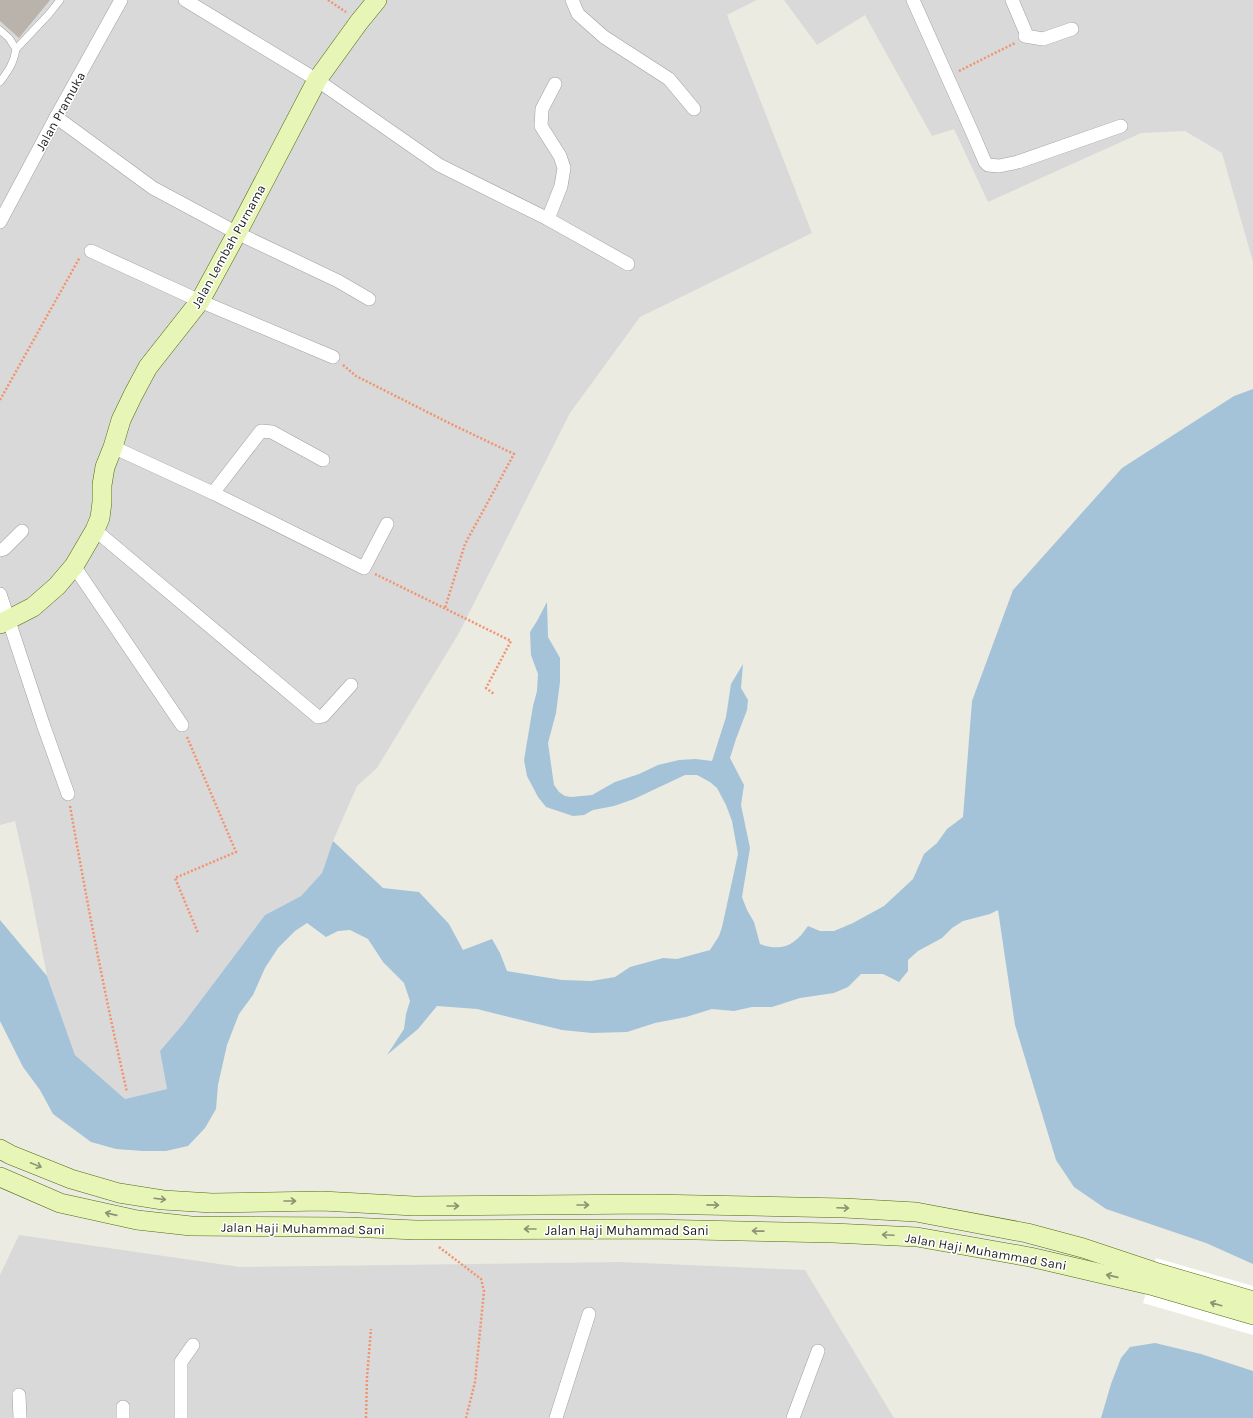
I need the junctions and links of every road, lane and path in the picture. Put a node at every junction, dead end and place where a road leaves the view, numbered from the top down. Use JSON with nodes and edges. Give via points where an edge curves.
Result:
{"nodes":[{"id":1,"x":60,"y":0,"type":"edge"},
{"id":2,"x":122,"y":0,"type":"edge"},
{"id":3,"x":185,"y":0,"type":"edge"},
{"id":4,"x":328,"y":0,"type":"edge"},
{"id":5,"x":377,"y":0,"type":"edge"},
{"id":6,"x":572,"y":0,"type":"edge"},
{"id":7,"x":912,"y":0,"type":"edge"},
{"id":8,"x":1012,"y":0,"type":"edge"},
{"id":9,"x":359,"y":22,"type":"junction"},
{"id":10,"x":1072,"y":29,"type":"dead end"},
{"id":11,"x":0,"y":30,"type":"edge"},
{"id":12,"x":1025,"y":36,"type":"junction"},
{"id":13,"x":16,"y":49,"type":"junction"},
{"id":14,"x":947,"y":76,"type":"junction"},
{"id":15,"x":317,"y":80,"type":"junction"},
{"id":16,"x":0,"y":82,"type":"edge"},
{"id":17,"x":555,"y":84,"type":"dead end"},
{"id":18,"x":694,"y":109,"type":"dead end"},
{"id":19,"x":56,"y":117,"type":"junction"},
{"id":20,"x":1121,"y":126,"type":"dead end"},
{"id":21,"x":548,"y":219,"type":"junction"},
{"id":22,"x":0,"y":222,"type":"edge"},
{"id":23,"x":238,"y":233,"type":"junction"},
{"id":24,"x":91,"y":251,"type":"joint"},
{"id":25,"x":628,"y":264,"type":"dead end"},
{"id":26,"x":369,"y":299,"type":"dead end"},
{"id":27,"x":200,"y":301,"type":"junction"},
{"id":28,"x":333,"y":357,"type":"joint"},
{"id":29,"x":0,"y":400,"type":"edge"},
{"id":30,"x":113,"y":447,"type":"junction"},
{"id":31,"x":323,"y":460,"type":"dead end"},
{"id":32,"x":213,"y":493,"type":"junction"},
{"id":33,"x":388,"y":524,"type":"dead end"},
{"id":34,"x":95,"y":530,"type":"junction"},
{"id":35,"x":22,"y":531,"type":"dead end"},
{"id":36,"x":0,"y":550,"type":"edge"},
{"id":37,"x":74,"y":566,"type":"junction"},
{"id":38,"x":364,"y":568,"type":"junction"},
{"id":39,"x":0,"y":594,"type":"edge"},
{"id":40,"x":445,"y":608,"type":"junction"},
{"id":41,"x":4,"y":622,"type":"edge"},
{"id":42,"x":351,"y":685,"type":"dead end"},
{"id":43,"x":494,"y":694,"type":"dead end"},
{"id":44,"x":182,"y":725,"type":"joint"},
{"id":45,"x":68,"y":794,"type":"joint"},
{"id":46,"x":198,"y":933,"type":"dead end"},
{"id":47,"x":127,"y":1092,"type":"dead end"},
{"id":48,"x":0,"y":1149,"type":"edge"},
{"id":49,"x":0,"y":1177,"type":"edge"},
{"id":50,"x":414,"y":1206,"type":"junction"},
{"id":51,"x":416,"y":1230,"type":"junction"},
{"id":52,"x":1152,"y":1278,"type":"junction"},
{"id":53,"x":1253,"y":1300,"type":"edge"},
{"id":54,"x":589,"y":1314,"type":"dead end"},
{"id":55,"x":1253,"y":1315,"type":"edge"},
{"id":56,"x":371,"y":1329,"type":"dead end"},
{"id":57,"x":193,"y":1345,"type":"dead end"},
{"id":58,"x":818,"y":1351,"type":"dead end"},
{"id":59,"x":19,"y":1395,"type":"dead end"},
{"id":60,"x":20,"y":1418,"type":"edge"},
{"id":61,"x":181,"y":1418,"type":"edge"},
{"id":62,"x":366,"y":1418,"type":"edge"},
{"id":63,"x":466,"y":1418,"type":"edge"},
{"id":64,"x":556,"y":1418,"type":"edge"},
{"id":65,"x":793,"y":1418,"type":"edge"}],
"edges":[{"from":1,"to":13,"type":"lane"},
{"from":2,"to":19,"type":"street","name":"Jalan Pramuka"},
{"from":3,"to":15,"type":"street"},
{"from":4,"to":9,"type":"path"},
{"from":5,"to":9,"type":"main road","name":"Jalan Lembah Purnama"},
{"from":6,"to":18,"type":"street","via":[[578,14],[604,37],[669,79]]},
{"from":7,"to":14,"type":"street"},
{"from":8,"to":12,"type":"street"},
{"from":9,"to":15,"type":"main road","name":"Jalan Lembah Purnama"},
{"from":10,"to":12,"type":"street","via":[[1044,39]]},
{"from":11,"to":13,"type":"lane"},
{"from":12,"to":14,"type":"path"},
{"from":13,"to":16,"type":"lane","via":[[10,69]]},
{"from":14,"to":20,"type":"street","via":[[988,165],[999,166],[1018,162]]},
{"from":15,"to":21,"type":"street","via":[[438,165]]},
{"from":15,"to":23,"type":"main road","name":"Jalan Lembah Purnama"},
{"from":17,"to":21,"type":"street","via":[[542,109],[541,126],[560,156],[564,168],[561,186]]},
{"from":19,"to":22,"type":"street","name":"Jalan Pramuka"},
{"from":19,"to":23,"type":"street","via":[[154,188]]},
{"from":21,"to":25,"type":"street"},
{"from":23,"to":26,"type":"street"},
{"from":23,"to":27,"type":"main road","name":"Jalan Lembah Purnama"},
{"from":24,"to":27,"type":"street"},
{"from":24,"to":29,"type":"path","via":[[82,254],[77,260]]},
{"from":27,"to":28,"type":"street"},
{"from":27,"to":30,"type":"main road","name":"Jalan Lembah Purnama","via":[[148,367],[121,420]]},
{"from":28,"to":40,"type":"path","via":[[356,376],[514,454],[465,544]]},
{"from":30,"to":32,"type":"street"},
{"from":30,"to":34,"type":"main road","name":"Jalan Lembah Purnama","via":[[105,467],[100,518]]},
{"from":31,"to":32,"type":"street","via":[[272,432],[261,431]]},
{"from":32,"to":38,"type":"street"},
{"from":33,"to":38,"type":"street"},
{"from":34,"to":37,"type":"main road","name":"Jalan Lembah Purnama"},
{"from":34,"to":42,"type":"street","via":[[318,717],[323,716]]},
{"from":35,"to":36,"type":"street"},
{"from":37,"to":41,"type":"main road","name":"Jalan Lembah Purnama","via":[[33,608]]},
{"from":37,"to":44,"type":"street"},
{"from":38,"to":40,"type":"path"},
{"from":39,"to":41,"type":"street"},
{"from":40,"to":43,"type":"path","via":[[512,641],[486,688]]},
{"from":41,"to":45,"type":"street"},
{"from":44,"to":46,"type":"path","via":[[236,852],[175,878]]},
{"from":45,"to":47,"type":"path","via":[[89,914]]},
{"from":48,"to":50,"type":"main road","name":"Jalan Haji Muhammad Sani","one_way":true,"via":[[71,1179],[119,1193],[163,1200],[322,1201]]},
{"from":51,"to":49,"type":"main road","name":"Jalan Haji Muhammad Sani","one_way":true,"via":[[191,1226],[137,1220],[60,1203]]},
{"from":50,"to":51,"type":"main road"},
{"from":50,"to":52,"type":"main road","name":"Jalan Haji Muhammad Sani","one_way":true,"via":[[658,1204],[916,1212],[1027,1233],[1083,1248]]},
{"from":52,"to":51,"type":"main road","name":"Jalan Haji Muhammad Sani","one_way":true,"via":[[917,1237],[651,1229]]},
{"from":51,"to":63,"type":"path","via":[[481,1279],[484,1291],[475,1382]]},
{"from":52,"to":53,"type":"main road"},
{"from":55,"to":52,"type":"main road","name":"Jalan Haji Muhammad Sani","one_way":true},
{"from":54,"to":64,"type":"street"},
{"from":56,"to":62,"type":"path"},
{"from":57,"to":61,"type":"street","via":[[181,1362]]},
{"from":58,"to":65,"type":"street"},
{"from":59,"to":60,"type":"street"}]}
